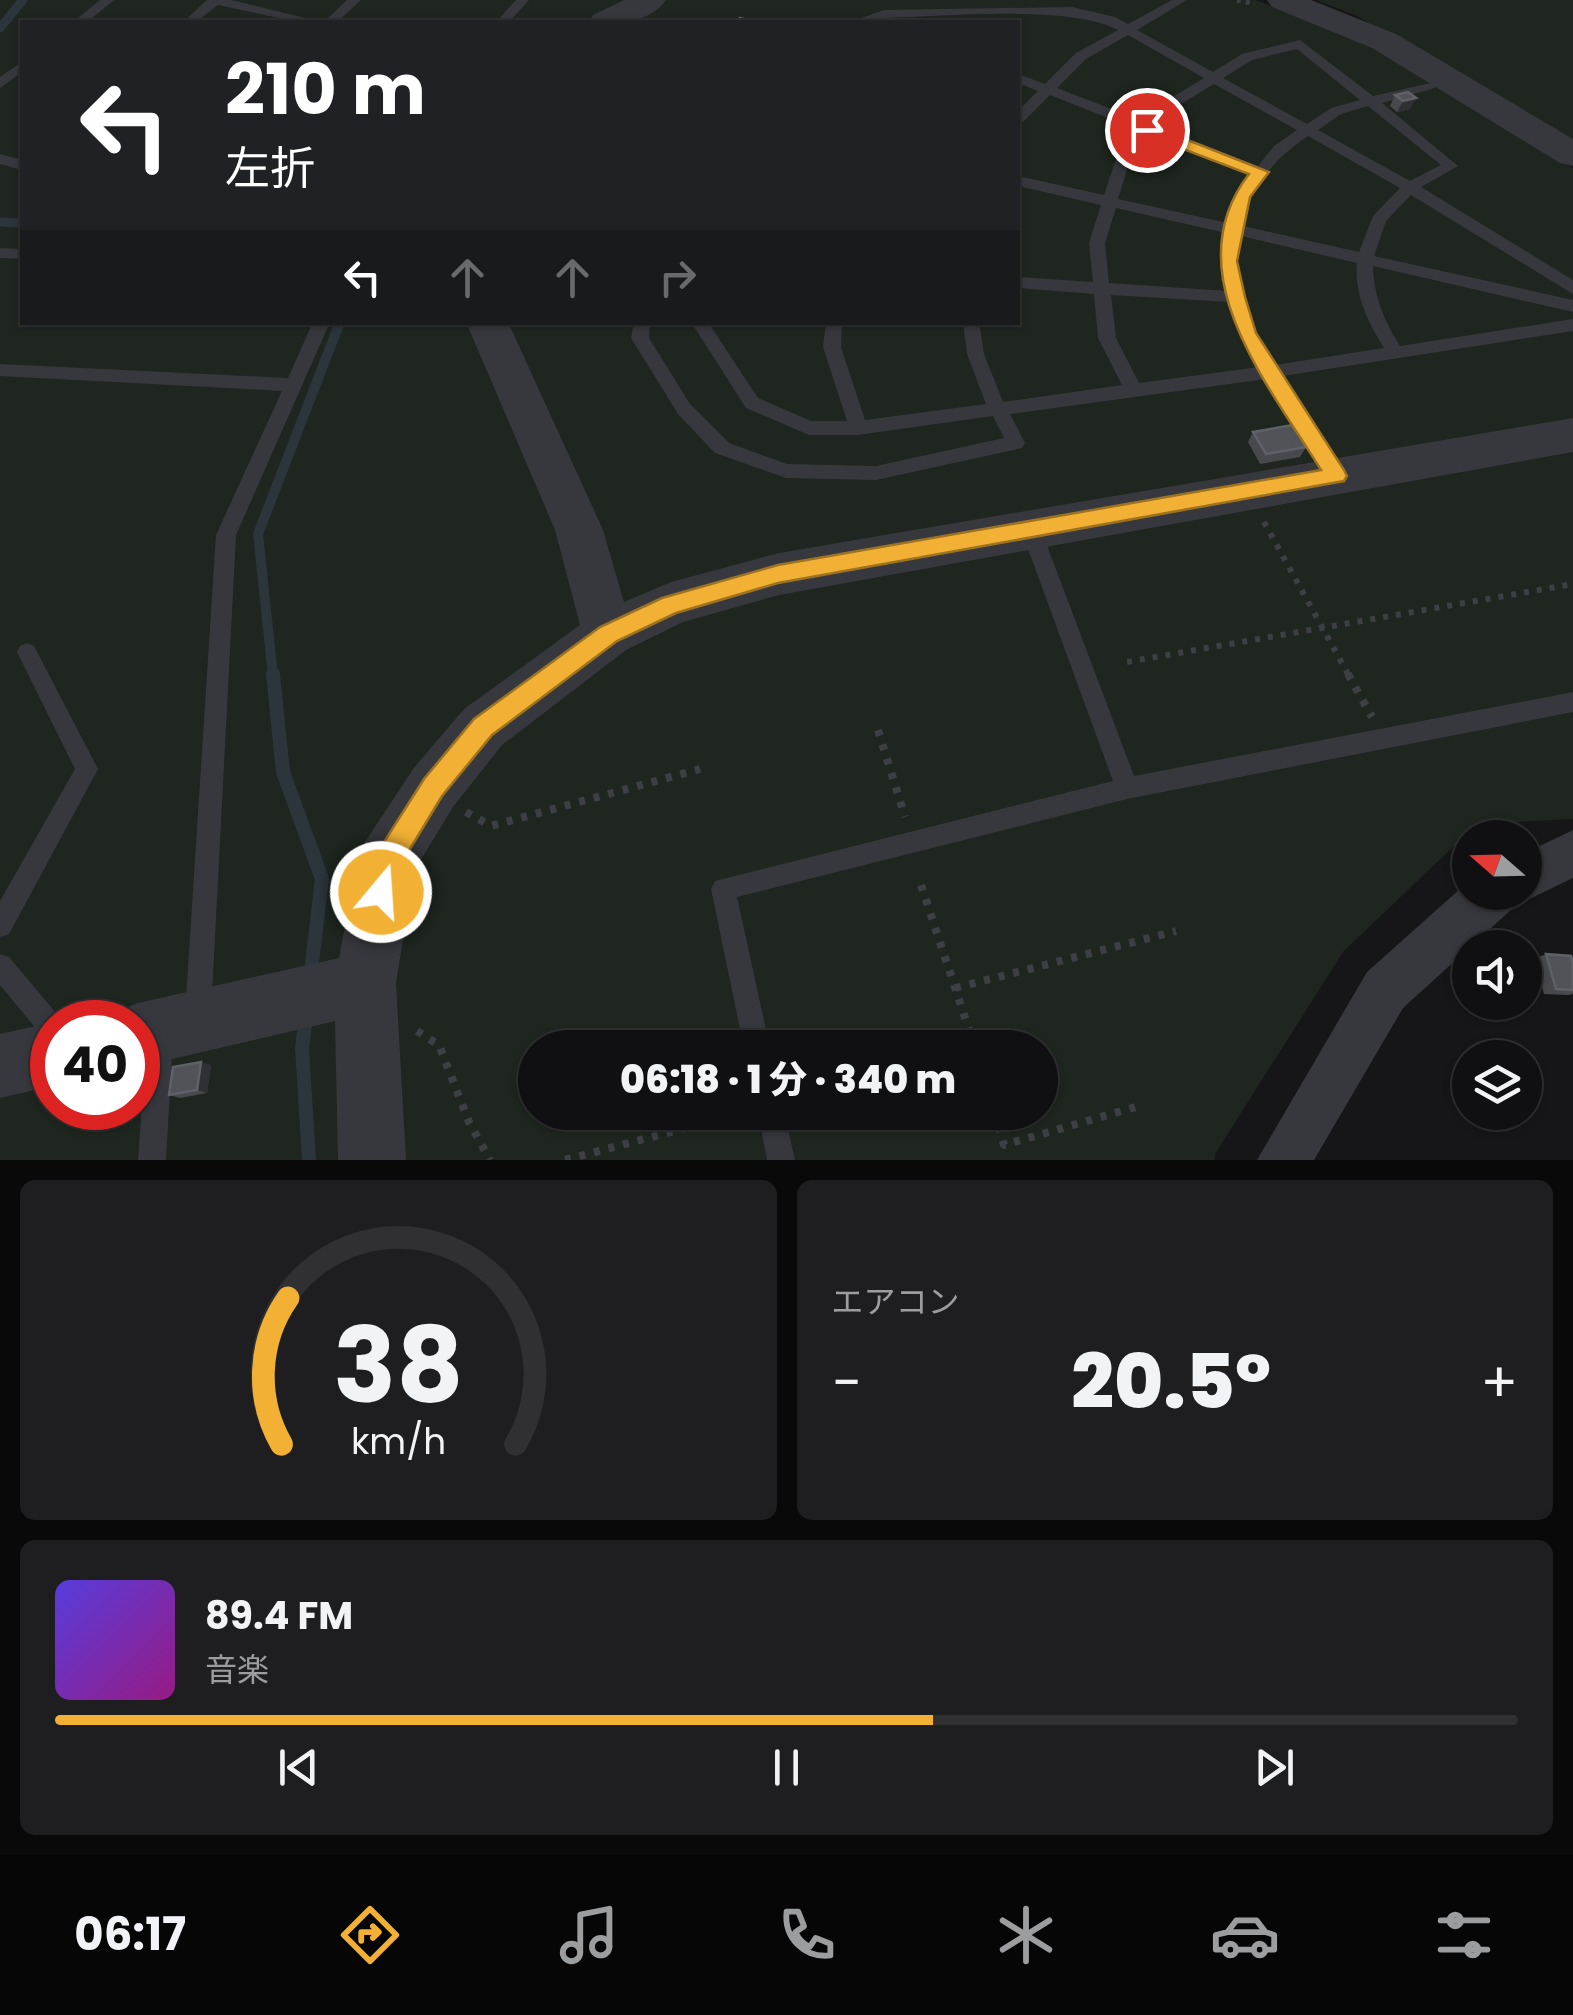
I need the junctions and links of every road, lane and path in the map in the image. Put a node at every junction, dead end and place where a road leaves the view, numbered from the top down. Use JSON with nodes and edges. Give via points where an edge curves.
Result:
{"nodes":[{"id":1,"x":108,"y":0,"type":"edge"},
{"id":2,"x":215,"y":0,"type":"edge"},
{"id":3,"x":355,"y":0,"type":"edge"},
{"id":4,"x":523,"y":0,"type":"edge"},
{"id":5,"x":650,"y":0,"type":"edge"},
{"id":6,"x":1181,"y":0,"type":"edge"},
{"id":7,"x":1282,"y":0,"type":"edge"},
{"id":8,"x":986,"y":17,"type":"edge"},
{"id":9,"x":82,"y":20,"type":"edge"},
{"id":10,"x":190,"y":20,"type":"edge"},
{"id":11,"x":305,"y":20,"type":"edge"},
{"id":12,"x":332,"y":20,"type":"edge"},
{"id":13,"x":504,"y":20,"type":"edge"},
{"id":14,"x":609,"y":20,"type":"edge"},
{"id":15,"x":867,"y":20,"type":"edge"},
{"id":16,"x":1127,"y":30,"type":"junction"},
{"id":17,"x":20,"y":68,"type":"edge"},
{"id":18,"x":1214,"y":78,"type":"junction"},
{"id":19,"x":1020,"y":79,"type":"edge"},
{"id":20,"x":0,"y":84,"type":"edge"},
{"id":21,"x":1430,"y":84,"type":"dead end"},
{"id":22,"x":1047,"y":89,"type":"junction"},
{"id":23,"x":1373,"y":101,"type":"junction"},
{"id":24,"x":1020,"y":117,"type":"edge"},
{"id":25,"x":1147,"y":130,"type":"junction"},
{"id":26,"x":1309,"y":130,"type":"junction"},
{"id":27,"x":1573,"y":155,"type":"edge"},
{"id":28,"x":1260,"y":172,"type":"junction"},
{"id":29,"x":1020,"y":181,"type":"edge"},
{"id":30,"x":1409,"y":187,"type":"junction"},
{"id":31,"x":1112,"y":202,"type":"junction"},
{"id":32,"x":1236,"y":228,"type":"junction"},
{"id":33,"x":1365,"y":257,"type":"junction"},
{"id":34,"x":1020,"y":283,"type":"edge"},
{"id":35,"x":1573,"y":288,"type":"edge"},
{"id":36,"x":1105,"y":290,"type":"junction"},
{"id":37,"x":1236,"y":297,"type":"junction"},
{"id":38,"x":1573,"y":306,"type":"edge"},
{"id":39,"x":321,"y":325,"type":"edge"},
{"id":40,"x":488,"y":325,"type":"edge"},
{"id":41,"x":642,"y":325,"type":"edge"},
{"id":42,"x":701,"y":325,"type":"edge"},
{"id":43,"x":834,"y":325,"type":"edge"},
{"id":44,"x":971,"y":325,"type":"edge"},
{"id":45,"x":1573,"y":325,"type":"edge"},
{"id":46,"x":1396,"y":353,"type":"junction"},
{"id":47,"x":0,"y":370,"type":"edge"},
{"id":48,"x":1269,"y":372,"type":"junction"},
{"id":49,"x":294,"y":384,"type":"junction"},
{"id":50,"x":1132,"y":388,"type":"junction"},
{"id":51,"x":997,"y":408,"type":"junction"},
{"id":52,"x":858,"y":428,"type":"junction"},
{"id":53,"x":1573,"y":435,"type":"edge"},
{"id":54,"x":1336,"y":476,"type":"junction"},
{"id":55,"x":1258,"y":512,"type":"dead end"},
{"id":56,"x":1030,"y":527,"type":"junction"},
{"id":57,"x":1573,"y":584,"type":"edge"},
{"id":58,"x":1323,"y":628,"type":"junction"},
{"id":59,"x":608,"y":634,"type":"junction"},
{"id":60,"x":27,"y":652,"type":"dead end"},
{"id":61,"x":1127,"y":662,"type":"dead end"},
{"id":62,"x":1573,"y":702,"type":"edge"},
{"id":63,"x":878,"y":730,"type":"dead end"},
{"id":64,"x":1384,"y":738,"type":"junction"},
{"id":65,"x":700,"y":770,"type":"dead end"},
{"id":66,"x":1127,"y":788,"type":"junction"},
{"id":67,"x":451,"y":804,"type":"dead end"},
{"id":68,"x":913,"y":842,"type":"junction"},
{"id":69,"x":1573,"y":854,"type":"edge"},
{"id":70,"x":1542,"y":870,"type":"edge"},
{"id":71,"x":921,"y":885,"type":"dead end"},
{"id":72,"x":1471,"y":910,"type":"edge"},
{"id":73,"x":0,"y":926,"type":"edge"},
{"id":74,"x":1176,"y":930,"type":"dead end"},
{"id":75,"x":0,"y":966,"type":"edge"},
{"id":76,"x":365,"y":983,"type":"junction"},
{"id":77,"x":955,"y":988,"type":"junction"},
{"id":78,"x":30,"y":1002,"type":"edge"},
{"id":79,"x":165,"y":1029,"type":"edge"},
{"id":80,"x":753,"y":1030,"type":"edge"},
{"id":81,"x":969,"y":1030,"type":"edge"},
{"id":82,"x":408,"y":1044,"type":"dead end"},
{"id":83,"x":30,"y":1059,"type":"edge"},
{"id":84,"x":0,"y":1066,"type":"edge"},
{"id":85,"x":1139,"y":1106,"type":"dead end"},
{"id":86,"x":676,"y":1130,"type":"edge"},
{"id":87,"x":775,"y":1130,"type":"edge"},
{"id":88,"x":999,"y":1130,"type":"edge"},
{"id":89,"x":1058,"y":1130,"type":"edge"},
{"id":90,"x":1058,"y":1130,"type":"edge"},
{"id":91,"x":152,"y":1160,"type":"edge"},
{"id":92,"x":372,"y":1160,"type":"edge"},
{"id":93,"x":490,"y":1160,"type":"edge"},
{"id":94,"x":564,"y":1160,"type":"edge"},
{"id":95,"x":781,"y":1160,"type":"edge"},
{"id":96,"x":1284,"y":1160,"type":"edge"}],
"edges":[{"from":1,"to":9,"type":"lane"},
{"from":2,"to":10,"type":"lane"},
{"from":2,"to":11,"type":"lane"},
{"from":3,"to":12,"type":"lane"},
{"from":4,"to":13,"type":"lane"},
{"from":5,"to":14,"type":"street"},
{"from":6,"to":16,"type":"lane"},
{"from":7,"to":27,"type":"street","via":[[1384,41]]},
{"from":8,"to":15,"type":"lane","via":[[884,14]]},
{"from":8,"to":16,"type":"lane","via":[[1072,11]]},
{"from":16,"to":18,"type":"lane"},
{"from":16,"to":22,"type":"lane","via":[[1080,56]]},
{"from":17,"to":20,"type":"lane"},
{"from":18,"to":23,"type":"lane","via":[[1247,58],[1300,44]]},
{"from":18,"to":25,"type":"lane","via":[[1176,100]]},
{"from":18,"to":26,"type":"lane"},
{"from":19,"to":22,"type":"lane"},
{"from":21,"to":23,"type":"lane"},
{"from":22,"to":24,"type":"lane"},
{"from":22,"to":25,"type":"lane"},
{"from":23,"to":26,"type":"lane","via":[[1336,110]]},
{"from":23,"to":30,"type":"lane","via":[[1450,166]]},
{"from":25,"to":28,"type":"lane"},
{"from":25,"to":31,"type":"lane","via":[[1122,162]]},
{"from":26,"to":28,"type":"lane","via":[[1280,148]]},
{"from":26,"to":30,"type":"lane"},
{"from":28,"to":32,"type":"lane","via":[[1241,196]]},
{"from":29,"to":31,"type":"lane"},
{"from":30,"to":33,"type":"lane","via":[[1390,200],[1370,233]]},
{"from":30,"to":35,"type":"lane"},
{"from":31,"to":32,"type":"lane"},
{"from":31,"to":36,"type":"lane","via":[[1097,242]]},
{"from":32,"to":33,"type":"lane"},
{"from":32,"to":37,"type":"lane","via":[[1228,261]]},
{"from":33,"to":38,"type":"lane"},
{"from":33,"to":46,"type":"lane","via":[[1364,279],[1380,331]]},
{"from":34,"to":36,"type":"lane"},
{"from":36,"to":37,"type":"lane"},
{"from":36,"to":50,"type":"lane","via":[[1107,338]]},
{"from":37,"to":48,"type":"lane"},
{"from":39,"to":49,"type":"lane"},
{"from":40,"to":59,"type":"street","via":[[579,530]]},
{"from":41,"to":51,"type":"lane","via":[[640,338],[684,409],[722,448],[786,471],[876,473],[1016,443]]},
{"from":42,"to":52,"type":"lane","via":[[752,404],[808,428]]},
{"from":43,"to":52,"type":"lane","via":[[832,347]]},
{"from":44,"to":51,"type":"lane","via":[[971,342]]},
{"from":45,"to":46,"type":"lane"},
{"from":46,"to":48,"type":"lane"},
{"from":47,"to":49,"type":"lane"},
{"from":48,"to":50,"type":"lane"},
{"from":48,"to":54,"type":"lane"},
{"from":49,"to":79,"type":"lane","via":[[226,535]]},
{"from":50,"to":51,"type":"lane"},
{"from":51,"to":52,"type":"lane"},
{"from":53,"to":54,"type":"street"},
{"from":54,"to":56,"type":"street"},
{"from":55,"to":58,"type":"path"},
{"from":56,"to":59,"type":"street","via":[[778,574],[670,604]]},
{"from":56,"to":66,"type":"lane"},
{"from":57,"to":58,"type":"path"},
{"from":58,"to":61,"type":"path"},
{"from":58,"to":64,"type":"path"},
{"from":59,"to":76,"type":"street","via":[[483,727],[433,788],[386,862]]},
{"from":60,"to":73,"type":"lane","via":[[87,769]]},
{"from":62,"to":64,"type":"lane"},
{"from":63,"to":68,"type":"path"},
{"from":64,"to":66,"type":"lane"},
{"from":65,"to":67,"type":"path","via":[[491,826]]},
{"from":66,"to":68,"type":"lane"},
{"from":68,"to":80,"type":"lane","via":[[723,889]]},
{"from":69,"to":70,"type":"street"},
{"from":71,"to":77,"type":"path"},
{"from":72,"to":96,"type":"street","via":[[1385,990]]},
{"from":74,"to":77,"type":"path"},
{"from":75,"to":78,"type":"lane"},
{"from":76,"to":79,"type":"street"},
{"from":76,"to":92,"type":"street"},
{"from":77,"to":81,"type":"path"},
{"from":79,"to":91,"type":"lane"},
{"from":82,"to":93,"type":"path","via":[[408,1025],[438,1045]]},
{"from":83,"to":84,"type":"street"},
{"from":85,"to":89,"type":"path"},
{"from":86,"to":94,"type":"path"},
{"from":87,"to":95,"type":"lane"},
{"from":88,"to":90,"type":"path","via":[[1004,1146]]}]}
